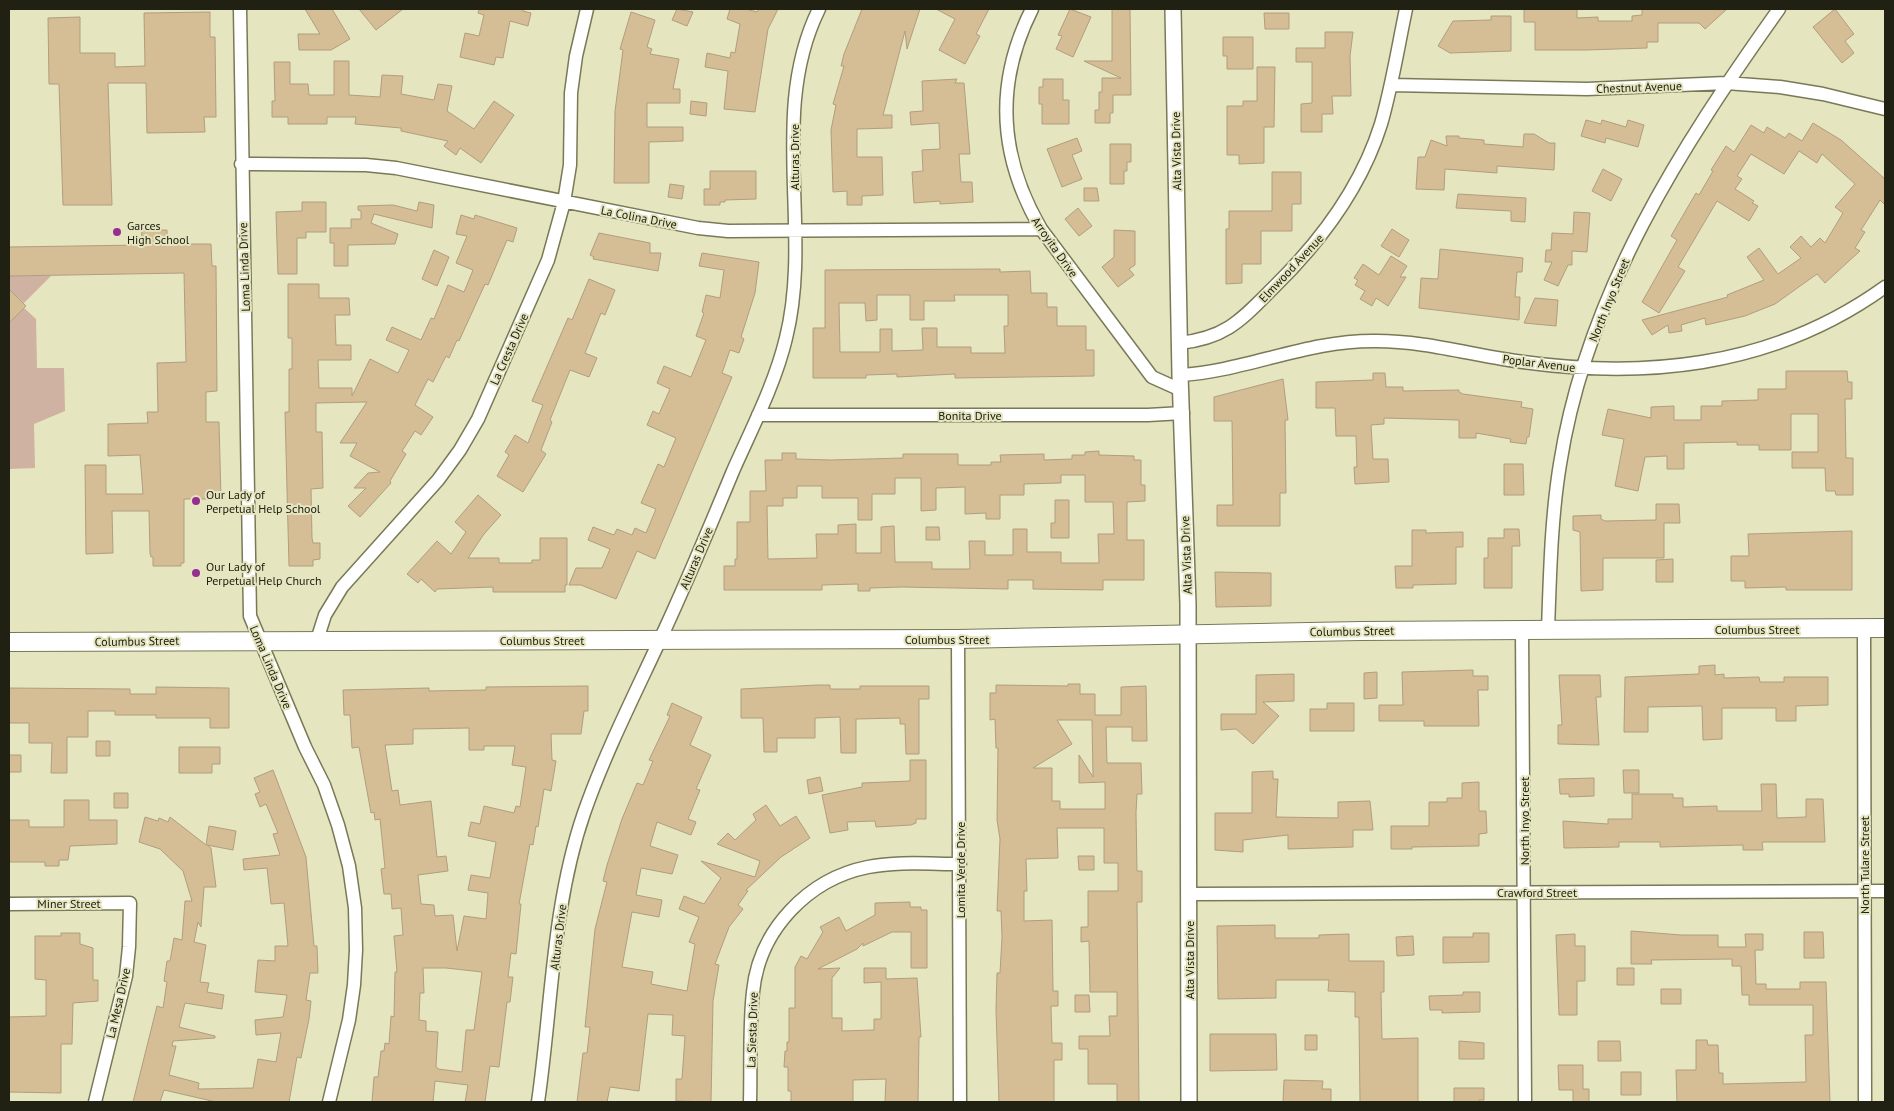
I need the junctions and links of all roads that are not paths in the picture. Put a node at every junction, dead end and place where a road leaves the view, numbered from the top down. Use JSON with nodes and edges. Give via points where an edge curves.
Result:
{"nodes":[{"id":1,"x":240,"y":9,"type":"edge"},
{"id":2,"x":587,"y":9,"type":"edge"},
{"id":3,"x":820,"y":9,"type":"edge"},
{"id":4,"x":1032,"y":9,"type":"edge"},
{"id":5,"x":1173,"y":9,"type":"edge"},
{"id":6,"x":1406,"y":9,"type":"edge"},
{"id":7,"x":1779,"y":9,"type":"edge"},
{"id":8,"x":1726,"y":83,"type":"junction"},
{"id":9,"x":1391,"y":85,"type":"junction"},
{"id":10,"x":1885,"y":109,"type":"edge"},
{"id":11,"x":241,"y":164,"type":"junction"},
{"id":12,"x":564,"y":202,"type":"junction"},
{"id":13,"x":1041,"y":229,"type":"junction"},
{"id":14,"x":794,"y":231,"type":"junction"},
{"id":15,"x":1885,"y":287,"type":"edge"},
{"id":16,"x":1179,"y":343,"type":"junction"},
{"id":17,"x":1583,"y":369,"type":"junction"},
{"id":18,"x":1180,"y":375,"type":"junction"},
{"id":19,"x":1181,"y":390,"type":"junction"},
{"id":20,"x":1183,"y":413,"type":"junction"},
{"id":21,"x":758,"y":415,"type":"junction"},
{"id":22,"x":1864,"y":628,"type":"junction"},
{"id":23,"x":1885,"y":628,"type":"edge"},
{"id":24,"x":1548,"y":630,"type":"junction"},
{"id":25,"x":1522,"y":631,"type":"junction"},
{"id":26,"x":1188,"y":636,"type":"junction"},
{"id":27,"x":958,"y":639,"type":"junction"},
{"id":28,"x":258,"y":640,"type":"junction"},
{"id":29,"x":317,"y":640,"type":"junction"},
{"id":30,"x":660,"y":640,"type":"junction"},
{"id":31,"x":9,"y":642,"type":"edge"},
{"id":32,"x":960,"y":864,"type":"junction"},
{"id":33,"x":1864,"y":891,"type":"junction"},
{"id":34,"x":1885,"y":891,"type":"edge"},
{"id":35,"x":1524,"y":892,"type":"junction"},
{"id":36,"x":1188,"y":894,"type":"junction"},
{"id":37,"x":130,"y":903,"type":"joint"},
{"id":38,"x":9,"y":904,"type":"edge"},
{"id":39,"x":95,"y":1102,"type":"edge"},
{"id":40,"x":329,"y":1102,"type":"edge"},
{"id":41,"x":538,"y":1102,"type":"edge"},
{"id":42,"x":750,"y":1102,"type":"edge"},
{"id":43,"x":960,"y":1102,"type":"edge"},
{"id":44,"x":1189,"y":1102,"type":"edge"},
{"id":45,"x":1525,"y":1102,"type":"edge"},
{"id":46,"x":1865,"y":1102,"type":"edge"}],
"edges":[{"from":1,"to":11,"type":"street","name":"Loma Linda Drive"},
{"from":2,"to":12,"type":"street","name":"La Cresta Drive","via":[[575,65],[570,165]]},
{"from":3,"to":14,"type":"street","name":"Alturas Drive","via":[[804,50],[797,83]]},
{"from":4,"to":13,"type":"street","name":"Arroyita Drive","via":[[1013,55],[1005,118],[1016,179]]},
{"from":5,"to":16,"type":"street","name":"Alta Vista Drive"},
{"from":6,"to":9,"type":"street","name":"Elmwood Avenue"},
{"from":7,"to":8,"type":"street","name":"North Inyo Street"},
{"from":8,"to":9,"type":"street","name":"Chestnut Avenue","via":[[1587,89]]},
{"from":8,"to":10,"type":"street","name":"Chestnut Avenue","via":[[1815,92]]},
{"from":8,"to":17,"type":"street","name":"North Inyo Street","via":[[1670,171],[1645,218],[1601,318]]},
{"from":9,"to":16,"type":"street","name":"Elmwood Avenue","via":[[1380,125],[1358,178],[1328,228],[1304,258],[1238,324],[1203,341]]},
{"from":11,"to":12,"type":"street","name":"La Colina Drive","via":[[396,168]]},
{"from":11,"to":28,"type":"street","name":"Loma Linda Drive","via":[[250,616]]},
{"from":12,"to":14,"type":"street","name":"La Colina Drive","via":[[698,228]]},
{"from":12,"to":29,"type":"street","name":"La Cresta Drive","via":[[548,260],[478,418],[460,450],[438,480],[342,587],[325,615]]},
{"from":13,"to":14,"type":"street","name":"La Colina Drive"},
{"from":13,"to":19,"type":"street","name":"Arroyita Drive","via":[[1152,377]]},
{"from":14,"to":21,"type":"street","name":"Alturas Drive","via":[[794,278],[787,337]]},
{"from":15,"to":17,"type":"street","name":"Poplar Avenue","via":[[1838,318],[1802,335],[1720,360],[1629,370]]},
{"from":16,"to":18,"type":"street","name":"Alta Vista Drive"},
{"from":17,"to":18,"type":"street","name":"Poplar Avenue","via":[[1413,343],[1376,341],[1301,348],[1203,373]]},
{"from":17,"to":24,"type":"street","name":"North Inyo Street","via":[[1569,418],[1554,509]]},
{"from":18,"to":19,"type":"street","name":"Alta Vista Drive"},
{"from":19,"to":20,"type":"street","name":"Alta Vista Drive"},
{"from":20,"to":21,"type":"street","name":"Bonita Drive"},
{"from":20,"to":26,"type":"street","name":"Alta Vista Drive"},
{"from":21,"to":30,"type":"street","name":"Alturas Drive"},
{"from":22,"to":23,"type":"main road","name":"Columbus Street"},
{"from":22,"to":24,"type":"main road","name":"Columbus Street"},
{"from":22,"to":33,"type":"street","name":"North Tulare Street"},
{"from":24,"to":25,"type":"main road","name":"Columbus Street"},
{"from":25,"to":26,"type":"main road","name":"Columbus Street"},
{"from":25,"to":35,"type":"street","name":"North Inyo Street"},
{"from":26,"to":27,"type":"main road","name":"Columbus Street"},
{"from":26,"to":36,"type":"street","name":"Alta Vista Drive"},
{"from":27,"to":30,"type":"main road","name":"Columbus Street"},
{"from":27,"to":32,"type":"street","name":"Lomita Verde Drive"},
{"from":28,"to":29,"type":"main road","name":"Columbus Street"},
{"from":28,"to":31,"type":"main road","name":"Columbus Street"},
{"from":28,"to":40,"type":"street","name":"Loma Linda Drive","via":[[324,785],[349,866],[356,950],[354,985]]},
{"from":29,"to":30,"type":"main road","name":"Columbus Street"},
{"from":30,"to":41,"type":"street","name":"Alturas Drive","via":[[597,779],[569,863],[560,912]]},
{"from":32,"to":42,"type":"street","name":"La Siesta Drive","via":[[869,866],[827,881],[788,911],[764,948],[754,983]]},
{"from":32,"to":43,"type":"street","name":"Lomita Verde Drive"},
{"from":33,"to":34,"type":"street","name":"Crawford Street"},
{"from":33,"to":35,"type":"street","name":"Crawford Street"},
{"from":33,"to":46,"type":"street","name":"North Tulare Street"},
{"from":35,"to":36,"type":"street","name":"Crawford Street"},
{"from":35,"to":45,"type":"street","name":"North Inyo Street"},
{"from":36,"to":44,"type":"street","name":"Alta Vista Drive"},
{"from":37,"to":38,"type":"street","name":"Miner Street"},
{"from":37,"to":39,"type":"street","name":"La Mesa Drive","via":[[126,976]]}]}
